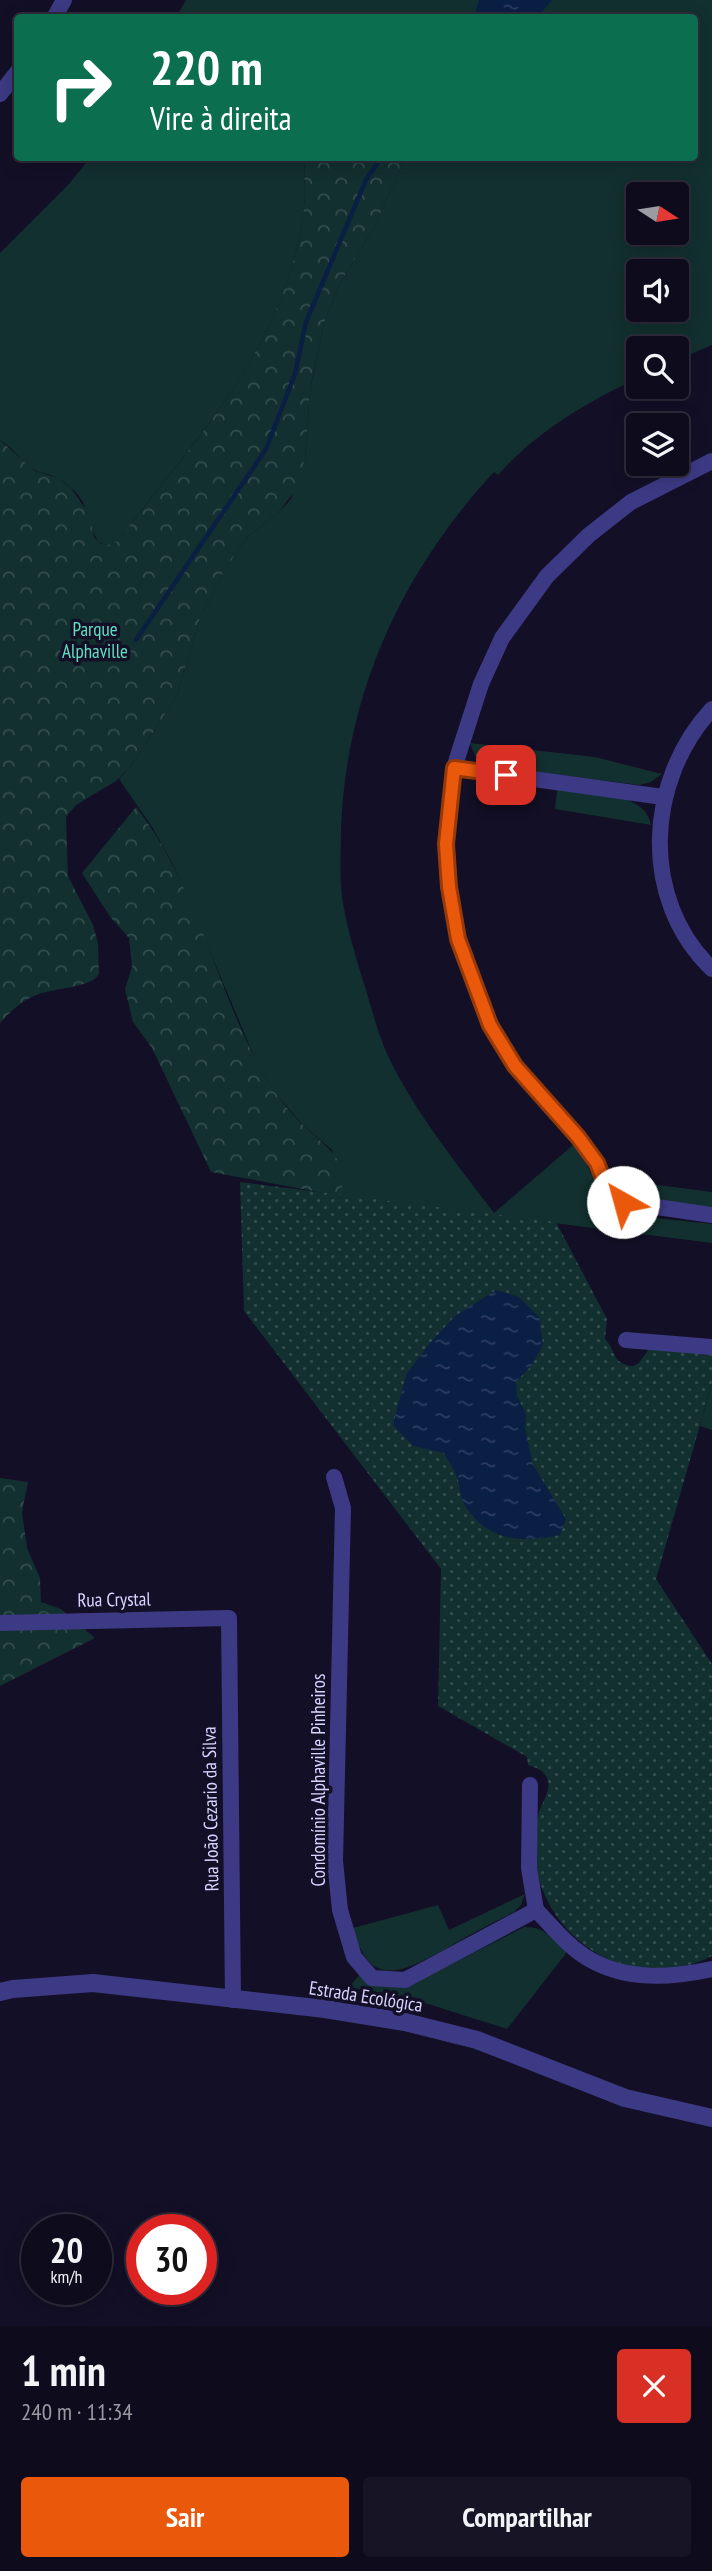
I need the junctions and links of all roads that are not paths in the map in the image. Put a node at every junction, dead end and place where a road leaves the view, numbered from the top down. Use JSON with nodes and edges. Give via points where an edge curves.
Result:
{"nodes":[{"id":1,"x":14,"y":76,"type":"edge"},
{"id":2,"x":0,"y":93,"type":"edge"},
{"id":3,"x":712,"y":461,"type":"edge"},
{"id":4,"x":712,"y":709,"type":"edge"},
{"id":5,"x":454,"y":768,"type":"junction"},
{"id":6,"x":663,"y":797,"type":"junction"},
{"id":7,"x":712,"y":969,"type":"edge"},
{"id":8,"x":712,"y":1215,"type":"edge"},
{"id":9,"x":626,"y":1340,"type":"dead end"},
{"id":10,"x":712,"y":1347,"type":"edge"},
{"id":11,"x":334,"y":1477,"type":"dead end"},
{"id":12,"x":229,"y":1618,"type":"joint"},
{"id":13,"x":0,"y":1622,"type":"edge"},
{"id":14,"x":530,"y":1785,"type":"dead end"},
{"id":15,"x":536,"y":1910,"type":"junction"},
{"id":16,"x":712,"y":1969,"type":"edge"},
{"id":17,"x":0,"y":1992,"type":"edge"},
{"id":18,"x":233,"y":2000,"type":"junction"},
{"id":19,"x":712,"y":2118,"type":"edge"}],
"edges":[{"from":1,"to":2,"type":"street"},
{"from":3,"to":5,"type":"street","via":[[631,502],[547,576],[502,638],[481,684]]},
{"from":4,"to":6,"type":"street","via":[[676,761]]},
{"from":5,"to":6,"type":"street"},
{"from":5,"to":8,"type":"street","via":[[446,844],[449,887],[458,939],[490,1025],[515,1066],[578,1137],[597,1163],[607,1188],[623,1202]]},
{"from":6,"to":7,"type":"street","via":[[659,836],[663,878],[678,924]]},
{"from":9,"to":10,"type":"street"},
{"from":11,"to":15,"type":"street","name":"Condomínio Alphaville Pinheiros","via":[[343,1508],[335,1861],[340,1910],[354,1957],[372,1978],[405,1980]]},
{"from":12,"to":13,"type":"street","name":"Rua Crystal"},
{"from":12,"to":18,"type":"street","name":"Rua João Cezario da Silva"},
{"from":14,"to":15,"type":"street","via":[[529,1868]]},
{"from":15,"to":16,"type":"street","via":[[570,1945],[616,1971],[655,1977]]},
{"from":17,"to":18,"type":"street","name":"Estrada Ecológica","via":[[93,1983]]},
{"from":18,"to":19,"type":"street","name":"Estrada Ecológica","via":[[417,2025],[477,2040],[625,2098]]}]}
